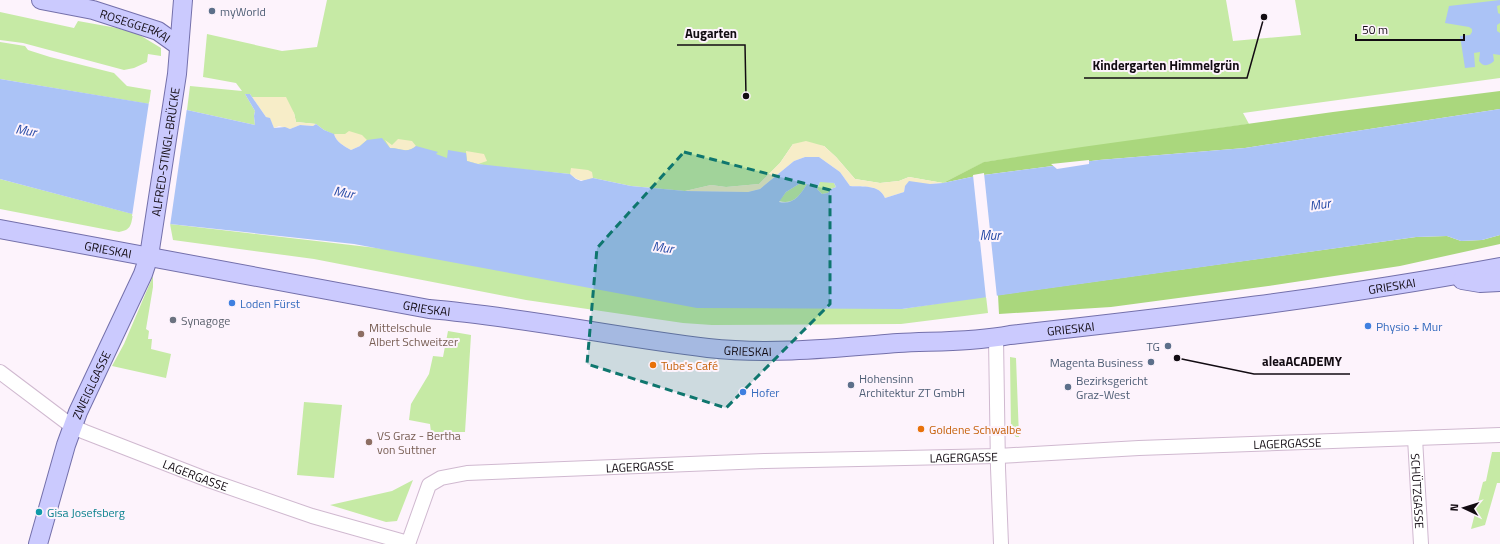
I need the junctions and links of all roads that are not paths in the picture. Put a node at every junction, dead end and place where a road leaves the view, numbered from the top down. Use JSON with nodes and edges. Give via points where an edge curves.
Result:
{"nodes":[{"id":1,"x":41,"y":0,"type":"edge"},
{"id":2,"x":183,"y":0,"type":"edge"},
{"id":3,"x":179,"y":46,"type":"junction"},
{"id":4,"x":0,"y":229,"type":"edge"},
{"id":5,"x":153,"y":230,"type":"joint"},
{"id":6,"x":149,"y":256,"type":"junction"},
{"id":7,"x":1500,"y":256,"type":"edge"},
{"id":8,"x":1500,"y":268,"type":"edge"},
{"id":9,"x":1445,"y":277,"type":"junction"},
{"id":10,"x":1500,"y":282,"type":"edge"},
{"id":11,"x":996,"y":338,"type":"junction"},
{"id":12,"x":0,"y":372,"type":"edge"},
{"id":13,"x":73,"y":427,"type":"junction"},
{"id":14,"x":1500,"y":435,"type":"edge"},
{"id":15,"x":1416,"y":438,"type":"junction"},
{"id":16,"x":998,"y":456,"type":"junction"},
{"id":17,"x":38,"y":544,"type":"edge"},
{"id":18,"x":408,"y":544,"type":"edge"},
{"id":19,"x":1001,"y":544,"type":"edge"},
{"id":20,"x":1421,"y":544,"type":"edge"}],
"edges":[{"from":1,"to":3,"type":"main road","name":"ROSEGGERKAI","via":[[93,10],[158,31]]},
{"from":2,"to":3,"type":"main road","name":"ALFRED-STINGL-BRÜCKE"},
{"from":3,"to":5,"type":"main road","name":"ALFRED-STINGL-BRÜCKE"},
{"from":4,"to":6,"type":"main road","name":"GRIESKAI"},
{"from":5,"to":6,"type":"main road","name":"ZWEIGLGASSE"},
{"from":6,"to":11,"type":"main road","name":"GRIESKAI","via":[[429,310],[709,348],[759,351],[813,350]]},
{"from":6,"to":13,"type":"main road","name":"ZWEIGLGASSE"},
{"from":7,"to":9,"type":"main road","via":[[1467,265]]},
{"from":8,"to":9,"type":"main road","name":"GRIESKAI"},
{"from":9,"to":10,"type":"main road","via":[[1480,283]]},
{"from":9,"to":11,"type":"main road","name":"GRIESKAI","via":[[1196,314]]},
{"from":11,"to":16,"type":"street"},
{"from":12,"to":13,"type":"street","name":"LAGERGASSE"},
{"from":13,"to":17,"type":"main road","name":"ZWEIGLGASSE"},
{"from":13,"to":18,"type":"street","name":"LAGERGASSE","via":[[211,481],[312,516]]},
{"from":14,"to":15,"type":"street","name":"LAGERGASSE"},
{"from":15,"to":16,"type":"street","name":"LAGERGASSE"},
{"from":15,"to":20,"type":"street","name":"SCHÜTZGASSE"},
{"from":16,"to":18,"type":"street","name":"LAGERGASSE","via":[[475,472],[441,478],[429,484]]},
{"from":16,"to":19,"type":"street"}]}
